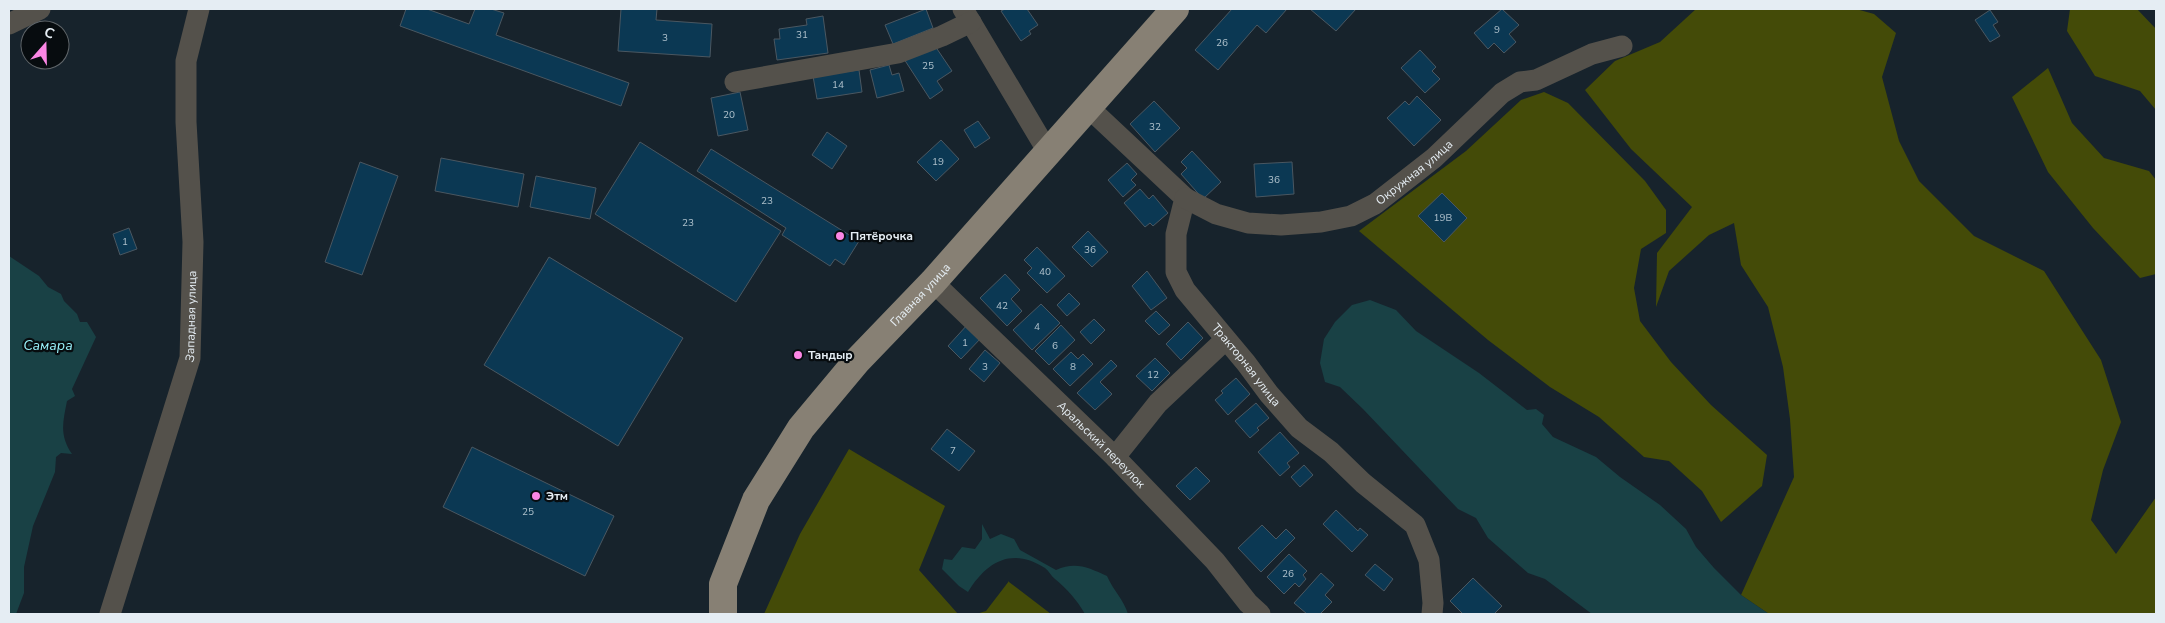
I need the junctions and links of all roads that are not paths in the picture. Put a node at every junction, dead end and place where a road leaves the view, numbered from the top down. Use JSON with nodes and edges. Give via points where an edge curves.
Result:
{"nodes":[{"id":1,"x":40,"y":9,"type":"edge"},
{"id":2,"x":199,"y":9,"type":"edge"},
{"id":3,"x":1175,"y":9,"type":"edge"},
{"id":4,"x":967,"y":15,"type":"edge"},
{"id":5,"x":9,"y":24,"type":"edge"},
{"id":6,"x":1622,"y":46,"type":"dead end"},
{"id":7,"x":735,"y":82,"type":"dead end"},
{"id":8,"x":1088,"y":107,"type":"junction"},
{"id":9,"x":1048,"y":152,"type":"junction"},
{"id":10,"x":1185,"y":198,"type":"junction"},
{"id":11,"x":933,"y":282,"type":"junction"},
{"id":12,"x":1225,"y":340,"type":"junction"},
{"id":13,"x":1114,"y":457,"type":"junction"},
{"id":14,"x":723,"y":584,"type":"junction"},
{"id":15,"x":110,"y":614,"type":"edge"},
{"id":16,"x":708,"y":614,"type":"edge"},
{"id":17,"x":723,"y":614,"type":"edge"},
{"id":18,"x":1260,"y":614,"type":"edge"},
{"id":19,"x":1432,"y":614,"type":"edge"}],
"edges":[{"from":1,"to":5,"type":"street"},
{"from":2,"to":15,"type":"street","name":"Западная улица","via":[[186,61],[193,242],[190,358]]},
{"from":3,"to":8,"type":"main road","name":"Главная улица"},
{"from":4,"to":7,"type":"street","via":[[942,36],[898,53]]},
{"from":4,"to":9,"type":"street"},
{"from":6,"to":10,"type":"street","name":"Окружная улица","via":[[1592,54],[1508,89],[1434,158],[1374,204],[1351,216],[1281,225],[1248,223],[1216,214]]},
{"from":8,"to":9,"type":"main road","name":"Главная улица"},
{"from":8,"to":10,"type":"street"},
{"from":9,"to":11,"type":"main road","name":"Главная улица"},
{"from":10,"to":12,"type":"street","name":"Тракторная улица","via":[[1176,234],[1176,272],[1185,290]]},
{"from":11,"to":13,"type":"street","name":"Аральский переулок"},
{"from":11,"to":14,"type":"main road","name":"Главная улица","via":[[857,361],[801,428],[756,500]]},
{"from":12,"to":13,"type":"street","via":[[1158,403]]},
{"from":12,"to":19,"type":"street","name":"Тракторная улица","via":[[1299,428],[1415,525],[1429,560]]},
{"from":13,"to":18,"type":"street","name":"Аральский переулок"},
{"from":14,"to":16,"type":"street"},
{"from":14,"to":17,"type":"main road","name":"Главная улица"}]}
